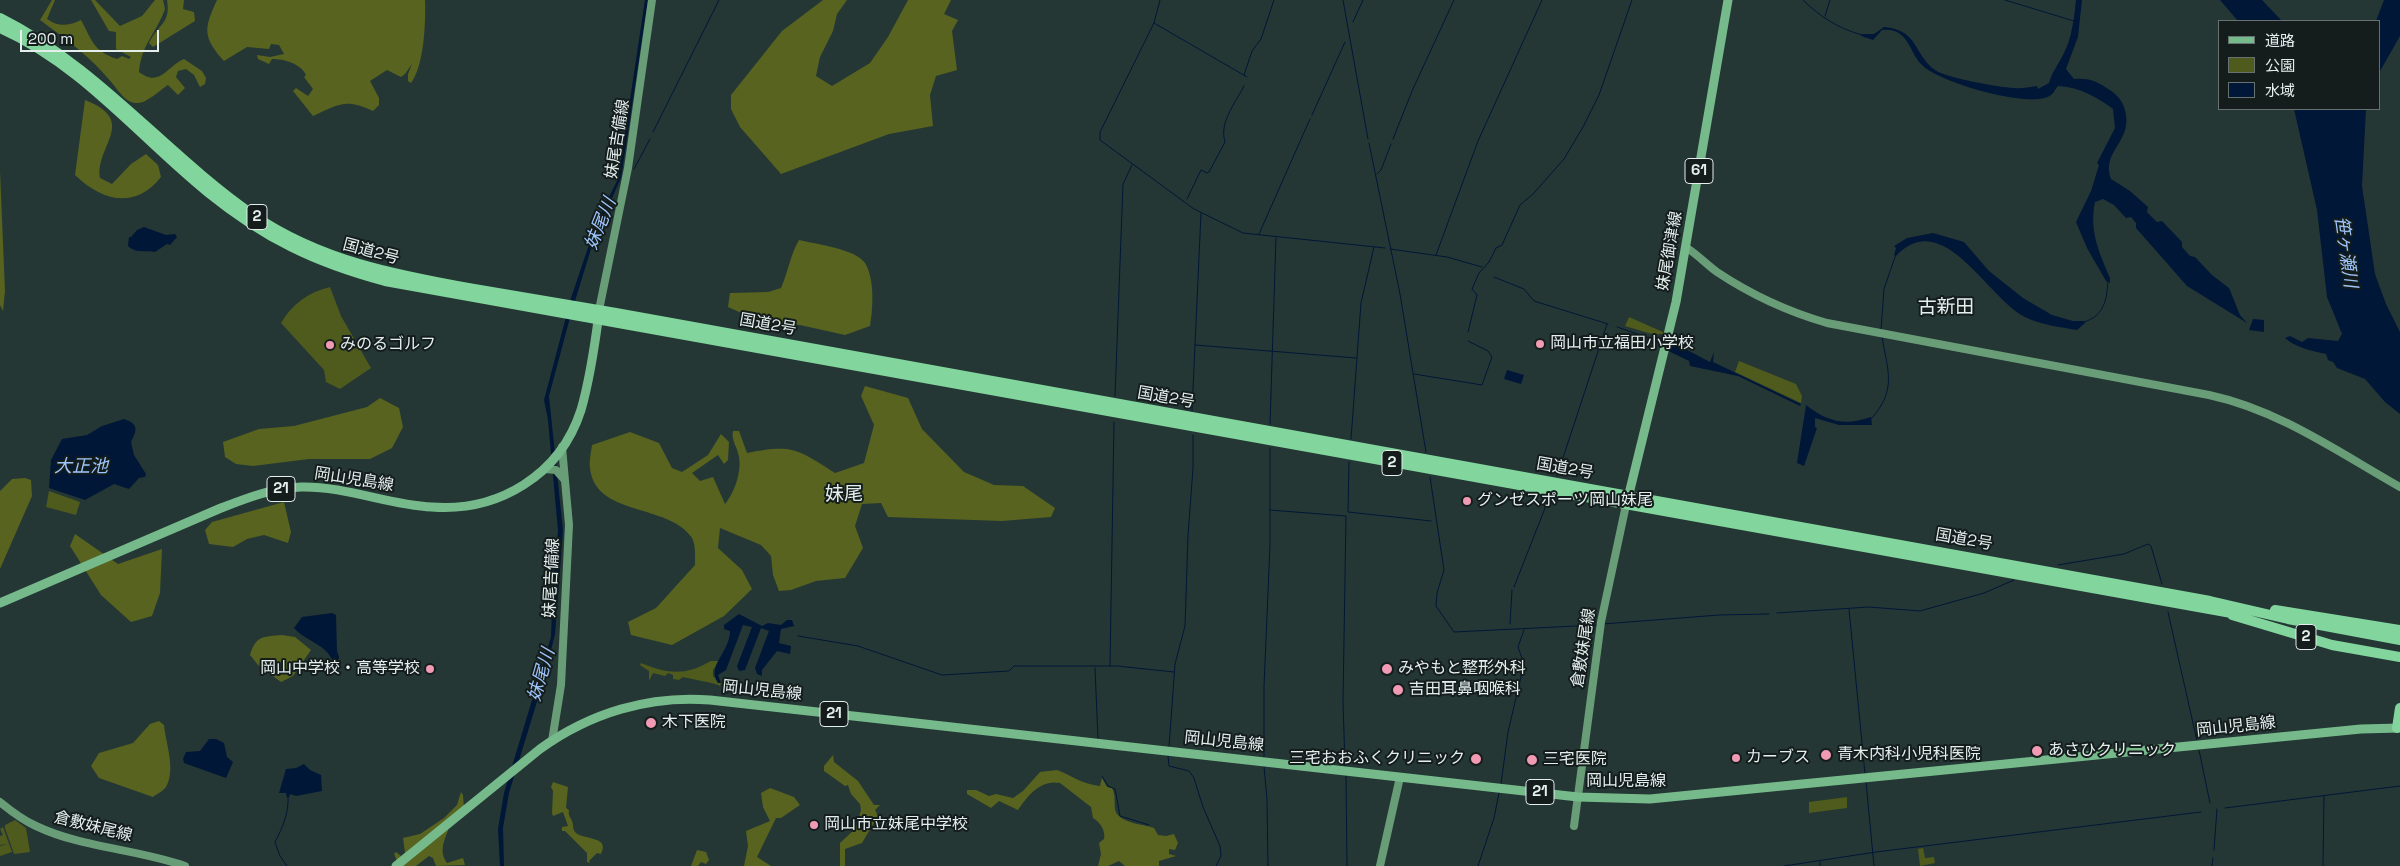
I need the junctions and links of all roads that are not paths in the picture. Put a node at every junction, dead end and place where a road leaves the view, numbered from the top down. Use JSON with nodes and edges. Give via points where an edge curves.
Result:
{"nodes":[{"id":1,"x":652,"y":0,"type":"edge"},
{"id":2,"x":1728,"y":0,"type":"edge"},
{"id":3,"x":0,"y":18,"type":"edge"},
{"id":4,"x":0,"y":28,"type":"edge"},
{"id":5,"x":1687,"y":248,"type":"junction"},
{"id":6,"x":569,"y":310,"type":"junction"},
{"id":7,"x":598,"y":315,"type":"junction"},
{"id":8,"x":562,"y":446,"type":"junction"},
{"id":9,"x":545,"y":469,"type":"junction"},
{"id":10,"x":564,"y":478,"type":"junction"},
{"id":11,"x":2400,"y":487,"type":"edge"},
{"id":12,"x":1627,"y":500,"type":"junction"},
{"id":13,"x":0,"y":603,"type":"edge"},
{"id":14,"x":2212,"y":605,"type":"junction"},
{"id":15,"x":2400,"y":628,"type":"edge"},
{"id":16,"x":2378,"y":639,"type":"junction"},
{"id":17,"x":2400,"y":640,"type":"edge"},
{"id":18,"x":2400,"y":645,"type":"edge"},
{"id":19,"x":2400,"y":657,"type":"edge"},
{"id":20,"x":2400,"y":708,"type":"edge"},
{"id":21,"x":2399,"y":727,"type":"edge"},
{"id":22,"x":552,"y":741,"type":"junction"},
{"id":23,"x":1400,"y":777,"type":"junction"},
{"id":24,"x":1578,"y":797,"type":"junction"},
{"id":25,"x":0,"y":802,"type":"edge"},
{"id":26,"x":1574,"y":826,"type":"dead end"},
{"id":27,"x":185,"y":866,"type":"edge"},
{"id":28,"x":396,"y":866,"type":"edge"},
{"id":29,"x":1380,"y":866,"type":"edge"}],
"edges":[{"from":1,"to":7,"type":"main road","name":"妹尾吉備線","via":[[628,168]]},
{"from":2,"to":5,"type":"main road","name":"妹尾御津線","number":"61"},
{"from":3,"to":6,"type":"highway","name":"国道2号","number":"2","via":[[39,39],[82,69],[233,201],[293,240],[336,258],[383,272]]},
{"from":4,"to":6,"type":"highway","name":"国道2号","number":"2","via":[[61,64],[206,190],[253,226],[297,251],[385,281]]},
{"from":5,"to":11,"type":"main road","via":[[1718,272],[1790,310],[1827,323],[2250,405]]},
{"from":5,"to":12,"type":"main road","name":"妹尾御津線","number":"61"},
{"from":6,"to":7,"type":"highway","name":"国道2号","number":"2"},
{"from":7,"to":8,"type":"main road","name":"岡山児島線","number":"21","via":[[581,408]]},
{"from":7,"to":12,"type":"highway","name":"国道2号","number":"2"},
{"from":8,"to":9,"type":"main road","name":"岡山児島線","number":"21"},
{"from":8,"to":10,"type":"main road","name":"妹尾吉備線"},
{"from":9,"to":10,"type":"main road","via":[[556,470]]},
{"from":9,"to":13,"type":"main road","name":"岡山児島線","number":"21","via":[[508,495],[463,507],[431,507],[314,488],[287,488],[255,494]]},
{"from":10,"to":22,"type":"main road","name":"妹尾吉備線","via":[[568,525],[562,675]]},
{"from":12,"to":14,"type":"highway","name":"国道2号","number":"2"},
{"from":12,"to":24,"type":"main road","name":"倉敷妹尾線","via":[[1601,624]]},
{"from":14,"to":15,"type":"highway","number":"2"},
{"from":14,"to":16,"type":"highway","name":"国道2号","number":"2"},
{"from":14,"to":19,"type":"highway","number":"2","via":[[2332,645]]},
{"from":16,"to":17,"type":"highway","name":"国道2号","number":"2"},
{"from":16,"to":18,"type":"highway","name":"国道2号","number":"2"},
{"from":20,"to":21,"type":"highway"},
{"from":21,"to":24,"type":"main road","name":"岡山児島線","number":"21","via":[[1661,798]]},
{"from":22,"to":23,"type":"main road","name":"岡山児島線","number":"21","via":[[611,712],[680,698]]},
{"from":22,"to":28,"type":"main road","name":"岡山児島線","number":"21"},
{"from":23,"to":24,"type":"main road","name":"岡山児島線","number":"21"},
{"from":23,"to":29,"type":"main road"},
{"from":24,"to":26,"type":"main road","name":"倉敷妹尾線"},
{"from":25,"to":27,"type":"main road","name":"倉敷妹尾線","via":[[26,821],[52,833]]}]}
